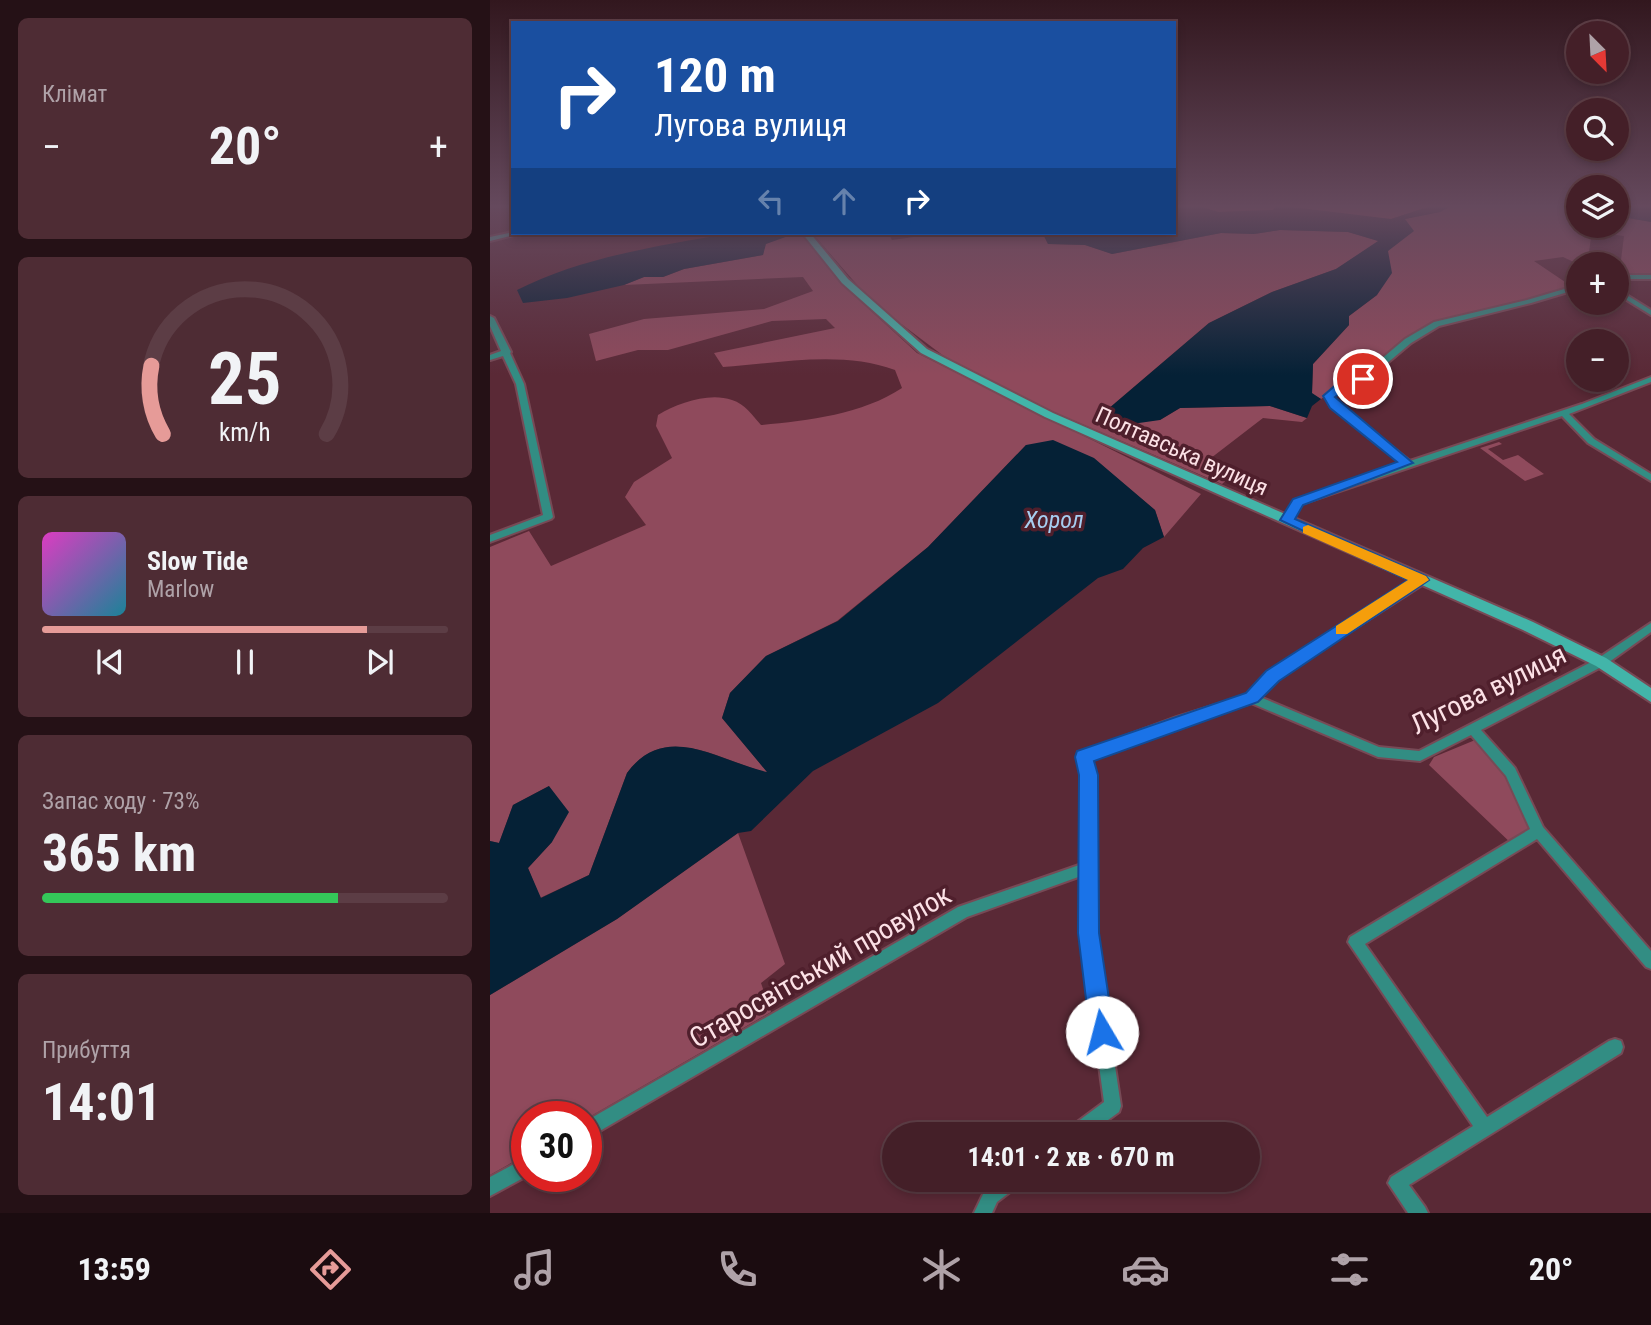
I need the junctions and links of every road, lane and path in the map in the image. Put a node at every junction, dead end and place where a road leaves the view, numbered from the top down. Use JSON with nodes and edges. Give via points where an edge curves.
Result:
{"nodes":[{"id":1,"x":829,"y":262,"type":"edge"},
{"id":2,"x":1629,"y":277,"type":"edge"},
{"id":3,"x":1651,"y":277,"type":"edge"},
{"id":4,"x":1566,"y":291,"type":"edge"},
{"id":5,"x":1629,"y":299,"type":"edge"},
{"id":6,"x":1651,"y":313,"type":"edge"},
{"id":7,"x":490,"y":318,"type":"edge"},
{"id":8,"x":507,"y":352,"type":"junction"},
{"id":9,"x":490,"y":358,"type":"edge"},
{"id":10,"x":1651,"y":379,"type":"edge"},
{"id":11,"x":1563,"y":413,"type":"junction"},
{"id":12,"x":1407,"y":463,"type":"junction"},
{"id":13,"x":1651,"y":478,"type":"edge"},
{"id":14,"x":1287,"y":520,"type":"junction"},
{"id":15,"x":490,"y":539,"type":"edge"},
{"id":16,"x":1421,"y":580,"type":"junction"},
{"id":17,"x":1651,"y":627,"type":"edge"},
{"id":18,"x":1601,"y":662,"type":"junction"},
{"id":19,"x":1651,"y":696,"type":"edge"},
{"id":20,"x":1252,"y":698,"type":"junction"},
{"id":21,"x":1472,"y":730,"type":"junction"},
{"id":22,"x":1538,"y":831,"type":"junction"},
{"id":23,"x":1090,"y":867,"type":"junction"},
{"id":24,"x":1651,"y":961,"type":"edge"},
{"id":25,"x":1615,"y":1047,"type":"dead end"},
{"id":26,"x":602,"y":1122,"type":"edge"},
{"id":27,"x":1091,"y":1122,"type":"edge"},
{"id":28,"x":1485,"y":1129,"type":"junction"},
{"id":29,"x":511,"y":1175,"type":"edge"},
{"id":30,"x":490,"y":1187,"type":"edge"},
{"id":31,"x":996,"y":1192,"type":"edge"},
{"id":32,"x":983,"y":1213,"type":"edge"},
{"id":33,"x":1419,"y":1213,"type":"edge"}],
"edges":[{"from":1,"to":14,"type":"street","name":"Полтавська вулиця","via":[[924,351],[1049,415]]},
{"from":2,"to":3,"type":"street"},
{"from":4,"to":12,"type":"street","via":[[1437,324],[1408,341],[1363,379],[1341,386],[1329,396],[1334,405]]},
{"from":5,"to":6,"type":"street"},
{"from":7,"to":8,"type":"street"},
{"from":8,"to":9,"type":"street"},
{"from":8,"to":15,"type":"street","via":[[534,438],[548,517]]},
{"from":10,"to":11,"type":"street"},
{"from":11,"to":12,"type":"street"},
{"from":11,"to":13,"type":"street","via":[[1591,441]]},
{"from":12,"to":14,"type":"street","via":[[1298,502]]},
{"from":14,"to":16,"type":"street","name":"Полтавська вулиця"},
{"from":16,"to":18,"type":"street","name":"Полтавська вулиця"},
{"from":16,"to":20,"type":"street","via":[[1272,676]]},
{"from":17,"to":18,"type":"street","name":"Лугова вулиця"},
{"from":18,"to":19,"type":"street","name":"Полтавська вулиця"},
{"from":18,"to":21,"type":"street","name":"Лугова вулиця"},
{"from":20,"to":21,"type":"street","name":"Лугова вулиця","via":[[1378,752],[1420,756]]},
{"from":20,"to":23,"type":"street","via":[[1084,757],[1089,775]]},
{"from":21,"to":22,"type":"street","via":[[1511,772]]},
{"from":22,"to":24,"type":"street"},
{"from":22,"to":28,"type":"street","via":[[1355,942]]},
{"from":23,"to":26,"type":"street","name":"Старосвітський провулок","via":[[963,912]]},
{"from":23,"to":27,"type":"street","via":[[1088,933],[1113,1106]]},
{"from":25,"to":28,"type":"street"},
{"from":28,"to":33,"type":"street","via":[[1397,1183]]},
{"from":29,"to":30,"type":"street"},
{"from":31,"to":32,"type":"street"}]}
